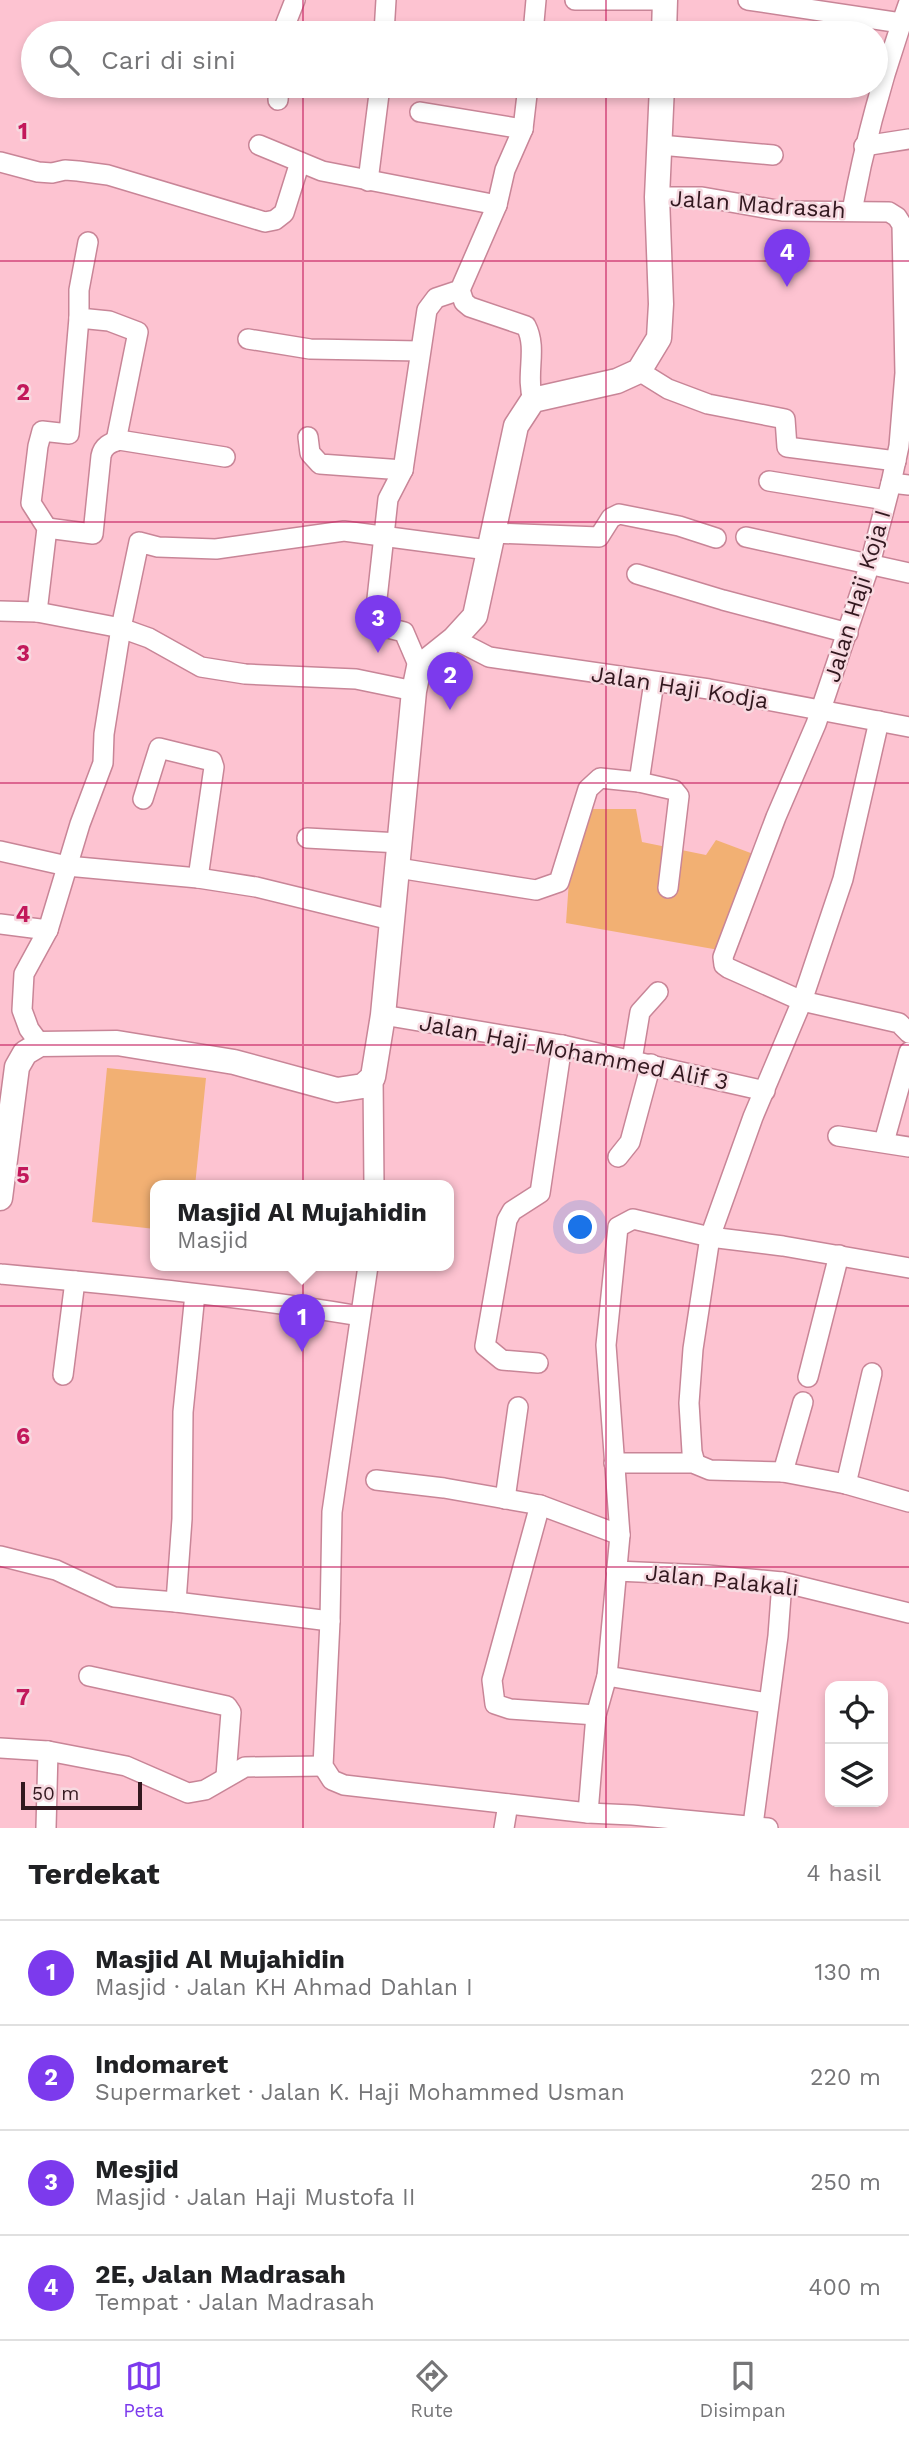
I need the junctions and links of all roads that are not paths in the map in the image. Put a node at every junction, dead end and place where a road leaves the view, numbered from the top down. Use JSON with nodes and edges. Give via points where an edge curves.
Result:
{"nodes":[{"id":1,"x":295,"y":0,"type":"edge"},
{"id":2,"x":386,"y":0,"type":"edge"},
{"id":3,"x":536,"y":0,"type":"edge"},
{"id":4,"x":575,"y":0,"type":"edge"},
{"id":5,"x":665,"y":0,"type":"edge"},
{"id":6,"x":748,"y":0,"type":"edge"},
{"id":7,"x":909,"y":2,"type":"edge"},
{"id":8,"x":287,"y":21,"type":"edge"},
{"id":9,"x":385,"y":21,"type":"edge"},
{"id":10,"x":534,"y":21,"type":"edge"},
{"id":11,"x":664,"y":21,"type":"edge"},
{"id":12,"x":888,"y":21,"type":"edge"},
{"id":13,"x":888,"y":21,"type":"edge"},
{"id":14,"x":901,"y":23,"type":"junction"},
{"id":15,"x":888,"y":66,"type":"edge"},
{"id":16,"x":378,"y":98,"type":"edge"},
{"id":17,"x":527,"y":98,"type":"edge"},
{"id":18,"x":662,"y":98,"type":"edge"},
{"id":19,"x":878,"y":98,"type":"edge"},
{"id":20,"x":420,"y":112,"type":"dead end"},
{"id":21,"x":523,"y":129,"type":"junction"},
{"id":22,"x":909,"y":139,"type":"edge"},
{"id":23,"x":259,"y":145,"type":"dead end"},
{"id":24,"x":660,"y":145,"type":"junction"},
{"id":25,"x":864,"y":146,"type":"junction"},
{"id":26,"x":773,"y":155,"type":"dead end"},
{"id":27,"x":0,"y":162,"type":"edge"},
{"id":28,"x":300,"y":162,"type":"junction"},
{"id":29,"x":368,"y":181,"type":"junction"},
{"id":30,"x":657,"y":197,"type":"junction"},
{"id":31,"x":497,"y":205,"type":"junction"},
{"id":32,"x":852,"y":212,"type":"junction"},
{"id":33,"x":88,"y":242,"type":"dead end"},
{"id":34,"x":460,"y":290,"type":"junction"},
{"id":35,"x":906,"y":303,"type":"edge"},
{"id":36,"x":79,"y":318,"type":"junction"},
{"id":37,"x":248,"y":339,"type":"dead end"},
{"id":38,"x":420,"y":351,"type":"junction"},
{"id":39,"x":639,"y":371,"type":"junction"},
{"id":40,"x":533,"y":400,"type":"junction"},
{"id":41,"x":308,"y":437,"type":"dead end"},
{"id":42,"x":116,"y":441,"type":"junction"},
{"id":43,"x":225,"y":457,"type":"dead end"},
{"id":44,"x":896,"y":460,"type":"junction"},
{"id":45,"x":403,"y":470,"type":"junction"},
{"id":46,"x":769,"y":481,"type":"dead end"},
{"id":47,"x":895,"y":489,"type":"edge"},
{"id":48,"x":47,"y":528,"type":"junction"},
{"id":49,"x":385,"y":536,"type":"junction"},
{"id":50,"x":746,"y":537,"type":"dead end"},
{"id":51,"x":716,"y":538,"type":"dead end"},
{"id":52,"x":490,"y":541,"type":"junction"},
{"id":53,"x":870,"y":564,"type":"junction"},
{"id":54,"x":909,"y":573,"type":"edge"},
{"id":55,"x":637,"y":574,"type":"dead end"},
{"id":56,"x":0,"y":611,"type":"edge"},
{"id":57,"x":37,"y":612,"type":"junction"},
{"id":58,"x":121,"y":628,"type":"junction"},
{"id":59,"x":848,"y":633,"type":"junction"},
{"id":60,"x":454,"y":639,"type":"junction"},
{"id":61,"x":419,"y":667,"type":"junction"},
{"id":62,"x":654,"y":682,"type":"junction"},
{"id":63,"x":414,"y":691,"type":"junction"},
{"id":64,"x":821,"y":709,"type":"junction"},
{"id":65,"x":879,"y":721,"type":"junction"},
{"id":66,"x":909,"y":727,"type":"edge"},
{"id":67,"x":639,"y":782,"type":"junction"},
{"id":68,"x":143,"y":799,"type":"dead end"},
{"id":69,"x":307,"y":838,"type":"dead end"},
{"id":70,"x":400,"y":843,"type":"junction"},
{"id":71,"x":0,"y":851,"type":"edge"},
{"id":72,"x":67,"y":866,"type":"junction"},
{"id":73,"x":398,"y":868,"type":"junction"},
{"id":74,"x":198,"y":878,"type":"junction"},
{"id":75,"x":668,"y":888,"type":"dead end"},
{"id":76,"x":391,"y":920,"type":"junction"},
{"id":77,"x":0,"y":924,"type":"edge"},
{"id":78,"x":48,"y":930,"type":"junction"},
{"id":79,"x":658,"y":992,"type":"dead end"},
{"id":80,"x":802,"y":1001,"type":"junction"},
{"id":81,"x":383,"y":1015,"type":"junction"},
{"id":82,"x":909,"y":1032,"type":"edge"},
{"id":83,"x":40,"y":1044,"type":"junction"},
{"id":84,"x":562,"y":1045,"type":"junction"},
{"id":85,"x":909,"y":1052,"type":"edge"},
{"id":86,"x":641,"y":1062,"type":"junction"},
{"id":87,"x":373,"y":1077,"type":"junction"},
{"id":88,"x":765,"y":1091,"type":"junction"},
{"id":89,"x":838,"y":1136,"type":"dead end"},
{"id":90,"x":884,"y":1142,"type":"junction"},
{"id":91,"x":909,"y":1147,"type":"edge"},
{"id":92,"x":618,"y":1157,"type":"dead end"},
{"id":93,"x":374,"y":1180,"type":"edge"},
{"id":94,"x":0,"y":1198,"type":"edge"},
{"id":95,"x":710,"y":1237,"type":"junction"},
{"id":96,"x":839,"y":1255,"type":"junction"},
{"id":97,"x":909,"y":1268,"type":"edge"},
{"id":98,"x":367,"y":1271,"type":"edge"},
{"id":99,"x":0,"y":1274,"type":"edge"},
{"id":100,"x":75,"y":1281,"type":"junction"},
{"id":101,"x":195,"y":1294,"type":"junction"},
{"id":102,"x":360,"y":1316,"type":"junction"},
{"id":103,"x":538,"y":1363,"type":"dead end"},
{"id":104,"x":872,"y":1373,"type":"dead end"},
{"id":105,"x":64,"y":1376,"type":"dead end"},
{"id":106,"x":808,"y":1377,"type":"dead end"},
{"id":107,"x":803,"y":1402,"type":"dead end"},
{"id":108,"x":518,"y":1407,"type":"dead end"},
{"id":109,"x":614,"y":1463,"type":"junction"},
{"id":110,"x":695,"y":1463,"type":"junction"},
{"id":111,"x":783,"y":1472,"type":"junction"},
{"id":112,"x":376,"y":1480,"type":"dead end"},
{"id":113,"x":846,"y":1484,"type":"junction"},
{"id":114,"x":505,"y":1499,"type":"junction"},
{"id":115,"x":909,"y":1502,"type":"edge"},
{"id":116,"x":540,"y":1505,"type":"junction"},
{"id":117,"x":620,"y":1535,"type":"junction"},
{"id":118,"x":0,"y":1556,"type":"edge"},
{"id":119,"x":616,"y":1571,"type":"junction"},
{"id":120,"x":782,"y":1582,"type":"junction"},
{"id":121,"x":176,"y":1602,"type":"junction"},
{"id":122,"x":909,"y":1613,"type":"edge"},
{"id":123,"x":330,"y":1620,"type":"junction"},
{"id":124,"x":89,"y":1676,"type":"dead end"},
{"id":125,"x":607,"y":1676,"type":"junction"},
{"id":126,"x":767,"y":1703,"type":"junction"},
{"id":127,"x":596,"y":1715,"type":"junction"},
{"id":128,"x":0,"y":1748,"type":"edge"},
{"id":129,"x":48,"y":1751,"type":"junction"},
{"id":130,"x":323,"y":1766,"type":"junction"},
{"id":131,"x":226,"y":1776,"type":"junction"},
{"id":132,"x":508,"y":1804,"type":"junction"},
{"id":133,"x":588,"y":1813,"type":"junction"},
{"id":134,"x":632,"y":1821,"type":"edge"},
{"id":135,"x":760,"y":1826,"type":"edge"},
{"id":136,"x":46,"y":1828,"type":"edge"},
{"id":137,"x":504,"y":1828,"type":"edge"}],
"edges":[{"from":1,"to":8,"type":"street"},
{"from":2,"to":9,"type":"street"},
{"from":3,"to":10,"type":"street"},
{"from":4,"to":5,"type":"street"},
{"from":5,"to":11,"type":"street"},
{"from":6,"to":12,"type":"street"},
{"from":7,"to":14,"type":"street"},
{"from":13,"to":14,"type":"street"},
{"from":14,"to":15,"type":"street"},
{"from":16,"to":29,"type":"street"},
{"from":17,"to":21,"type":"street"},
{"from":18,"to":24,"type":"street"},
{"from":19,"to":25,"type":"street"},
{"from":20,"to":21,"type":"street"},
{"from":21,"to":31,"type":"street","via":[[505,170]]},
{"from":22,"to":25,"type":"street"},
{"from":23,"to":28,"type":"street"},
{"from":24,"to":26,"type":"street"},
{"from":24,"to":30,"type":"street"},
{"from":25,"to":32,"type":"street"},
{"from":27,"to":28,"type":"street","via":[[38,172],[108,175],[265,222],[284,213]]},
{"from":28,"to":29,"type":"street"},
{"from":29,"to":31,"type":"street"},
{"from":30,"to":32,"type":"street","name":"Jalan Madrasah","via":[[702,197],[782,211]]},
{"from":30,"to":39,"type":"street","via":[[659,338]]},
{"from":31,"to":34,"type":"street"},
{"from":32,"to":35,"type":"street","name":"Jalan Madrasah","via":[[897,216],[902,225]]},
{"from":33,"to":36,"type":"street"},
{"from":34,"to":38,"type":"street","via":[[436,298],[427,310]]},
{"from":34,"to":40,"type":"street","via":[[470,307],[526,326],[533,344],[529,387]]},
{"from":35,"to":44,"type":"street","name":"Jalan Haji Koja I"},
{"from":36,"to":42,"type":"street","via":[[109,321],[138,332]]},
{"from":36,"to":48,"type":"street","via":[[69,434],[42,431],[38,446],[31,503]]},
{"from":37,"to":38,"type":"street","via":[[310,349]]},
{"from":38,"to":45,"type":"street"},
{"from":39,"to":40,"type":"street","via":[[617,381]]},
{"from":39,"to":44,"type":"street","via":[[668,389],[708,404],[785,419],[787,447]]},
{"from":40,"to":52,"type":"street","via":[[516,426]]},
{"from":41,"to":45,"type":"street","via":[[310,453],[320,464]]},
{"from":42,"to":43,"type":"street"},
{"from":42,"to":48,"type":"street","via":[[102,450],[93,534]]},
{"from":44,"to":47,"type":"street","name":"Jalan Haji Koja I"},
{"from":45,"to":49,"type":"street","via":[[388,499]]},
{"from":46,"to":47,"type":"street"},
{"from":47,"to":53,"type":"street","name":"Jalan Haji Koja I"},
{"from":48,"to":57,"type":"street"},
{"from":49,"to":52,"type":"street"},
{"from":49,"to":58,"type":"street","via":[[344,531],[216,549],[139,542]]},
{"from":49,"to":61,"type":"street","via":[[375,617],[384,627],[404,632]]},
{"from":50,"to":53,"type":"street"},
{"from":51,"to":52,"type":"street","via":[[619,514],[611,518],[600,537]]},
{"from":52,"to":60,"type":"street","via":[[475,616]]},
{"from":53,"to":54,"type":"street"},
{"from":53,"to":59,"type":"street","name":"Jalan Haji Koja I"},
{"from":55,"to":59,"type":"street"},
{"from":56,"to":57,"type":"street"},
{"from":57,"to":58,"type":"street"},
{"from":58,"to":63,"type":"street","via":[[201,667],[356,680]]},
{"from":58,"to":72,"type":"street","via":[[103,763]]},
{"from":59,"to":64,"type":"street","name":"Jalan Haji Koja I"},
{"from":60,"to":61,"type":"street"},
{"from":60,"to":62,"type":"street","name":"Jalan Haji Kodja","via":[[489,657]]},
{"from":61,"to":63,"type":"street"},
{"from":62,"to":64,"type":"street","name":"Jalan Haji Kodja"},
{"from":62,"to":67,"type":"street"},
{"from":63,"to":70,"type":"street"},
{"from":64,"to":65,"type":"street","name":"Jalan Haji Kodja"},
{"from":64,"to":80,"type":"street","name":"Jalan Haji Koja I","via":[[723,957],[728,968]]},
{"from":65,"to":66,"type":"street","name":"Jalan Haji Kodja"},
{"from":65,"to":80,"type":"street","via":[[843,879]]},
{"from":67,"to":73,"type":"street","via":[[600,778],[588,789],[559,882],[536,890]]},
{"from":67,"to":75,"type":"street","via":[[674,790],[679,796]]},
{"from":68,"to":74,"type":"street","via":[[159,748],[212,761]]},
{"from":69,"to":70,"type":"street"},
{"from":70,"to":73,"type":"street"},
{"from":71,"to":72,"type":"street"},
{"from":72,"to":74,"type":"street"},
{"from":72,"to":78,"type":"street"},
{"from":73,"to":76,"type":"street"},
{"from":74,"to":76,"type":"street","via":[[256,887]]},
{"from":76,"to":81,"type":"street"},
{"from":77,"to":78,"type":"street"},
{"from":78,"to":83,"type":"street","via":[[24,974],[23,986],[22,1010]]},
{"from":79,"to":86,"type":"street","via":[[640,1012]]},
{"from":80,"to":82,"type":"street","name":"Jalan Haji Koja I","via":[[899,1023]]},
{"from":80,"to":88,"type":"street"},
{"from":81,"to":84,"type":"street","name":"Jalan Haji Mohammed Alif 3"},
{"from":81,"to":87,"type":"street"},
{"from":83,"to":87,"type":"street","via":[[117,1043],[234,1062],[337,1090],[363,1086]]},
{"from":83,"to":94,"type":"street","via":[[25,1053],[17,1067]]},
{"from":84,"to":86,"type":"street","name":"Jalan Haji Mohammed Alif 3"},
{"from":84,"to":103,"type":"street","via":[[540,1194],[512,1211],[507,1220],[485,1346],[502,1360]]},
{"from":85,"to":90,"type":"street"},
{"from":86,"to":88,"type":"street","name":"Jalan Haji Mohammed Alif 3"},
{"from":86,"to":92,"type":"street","via":[[630,1142]]},
{"from":87,"to":93,"type":"street"},
{"from":88,"to":95,"type":"street"},
{"from":89,"to":90,"type":"street"},
{"from":90,"to":91,"type":"street"},
{"from":95,"to":96,"type":"street"},
{"from":95,"to":109,"type":"street","via":[[633,1220],[618,1227],[606,1345]]},
{"from":95,"to":110,"type":"street","via":[[692,1349]]},
{"from":96,"to":97,"type":"street"},
{"from":96,"to":106,"type":"street"},
{"from":98,"to":102,"type":"street"},
{"from":99,"to":100,"type":"street"},
{"from":100,"to":101,"type":"street"},
{"from":100,"to":105,"type":"street"},
{"from":101,"to":102,"type":"street"},
{"from":101,"to":121,"type":"street","via":[[183,1412]]},
{"from":102,"to":123,"type":"street","via":[[332,1512]]},
{"from":104,"to":113,"type":"street"},
{"from":107,"to":111,"type":"street"},
{"from":108,"to":114,"type":"street"},
{"from":109,"to":110,"type":"street"},
{"from":109,"to":117,"type":"street"},
{"from":110,"to":111,"type":"street","via":[[710,1470]]},
{"from":111,"to":113,"type":"street"},
{"from":112,"to":114,"type":"street"},
{"from":113,"to":115,"type":"street"},
{"from":114,"to":116,"type":"street"},
{"from":116,"to":117,"type":"street"},
{"from":116,"to":127,"type":"street","via":[[492,1679],[495,1704]]},
{"from":117,"to":119,"type":"street"},
{"from":118,"to":121,"type":"street","via":[[56,1570],[114,1597]]},
{"from":119,"to":120,"type":"street","name":"Jalan Palakali"},
{"from":119,"to":125,"type":"street"},
{"from":120,"to":122,"type":"street","name":"Jalan Palakali"},
{"from":120,"to":126,"type":"street"},
{"from":121,"to":123,"type":"street"},
{"from":123,"to":130,"type":"street"},
{"from":124,"to":131,"type":"street","via":[[227,1706],[231,1712]]},
{"from":125,"to":126,"type":"street"},
{"from":125,"to":127,"type":"street"},
{"from":126,"to":135,"type":"street"},
{"from":127,"to":133,"type":"street"},
{"from":128,"to":129,"type":"street"},
{"from":129,"to":131,"type":"street","via":[[126,1766],[188,1793],[205,1790]]},
{"from":129,"to":136,"type":"street"},
{"from":130,"to":131,"type":"street","via":[[245,1768]]},
{"from":130,"to":132,"type":"street","via":[[332,1780],[344,1785]]},
{"from":132,"to":133,"type":"street"},
{"from":132,"to":137,"type":"street"},
{"from":133,"to":134,"type":"street"},
{"from":134,"to":135,"type":"street"}]}
